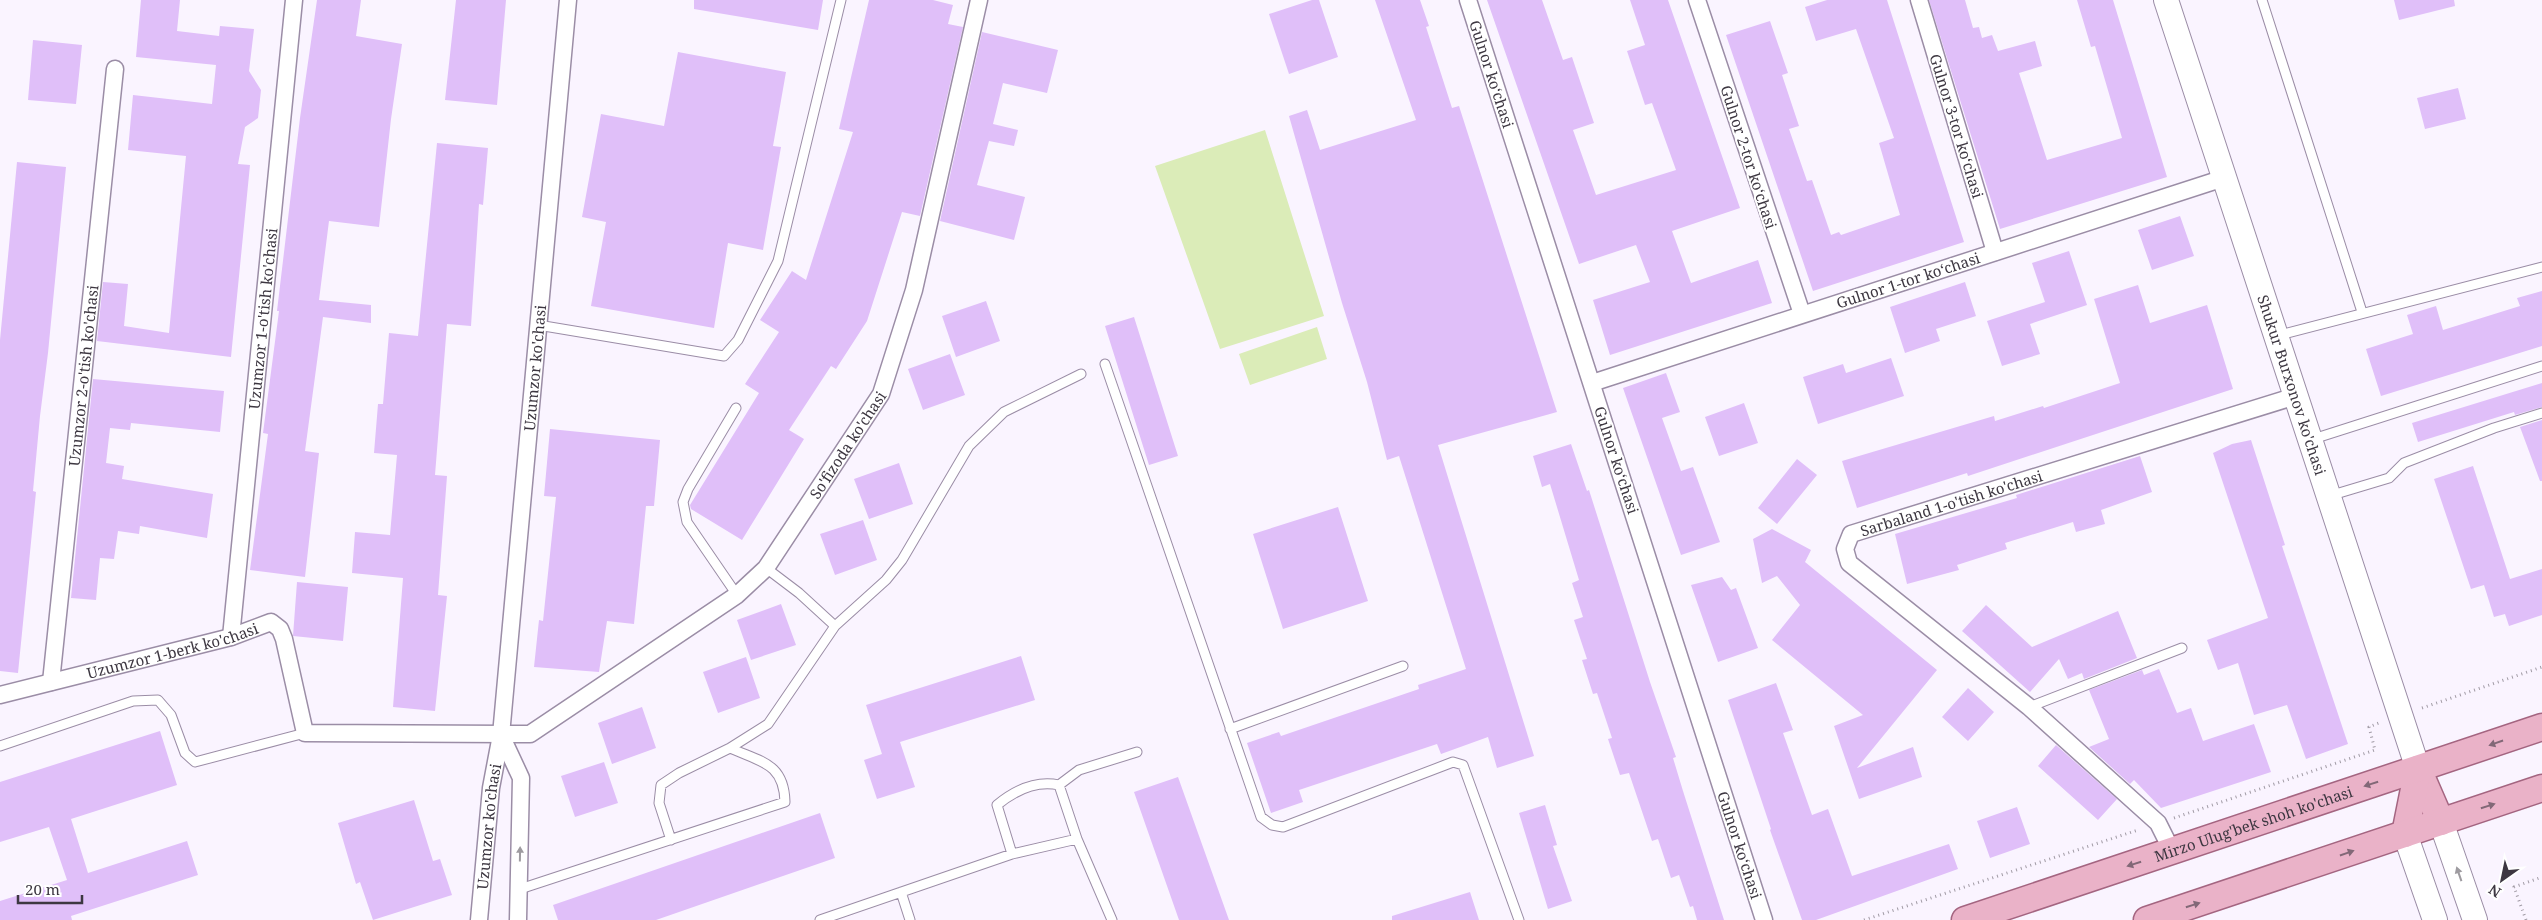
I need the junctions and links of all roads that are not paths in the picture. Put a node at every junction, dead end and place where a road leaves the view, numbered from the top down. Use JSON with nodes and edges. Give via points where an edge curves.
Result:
{"nodes":[{"id":1,"x":294,"y":0,"type":"edge"},
{"id":2,"x":568,"y":0,"type":"edge"},
{"id":3,"x":841,"y":0,"type":"edge"},
{"id":4,"x":979,"y":0,"type":"edge"},
{"id":5,"x":1468,"y":0,"type":"edge"},
{"id":6,"x":1697,"y":0,"type":"edge"},
{"id":7,"x":1919,"y":0,"type":"edge"},
{"id":8,"x":2166,"y":0,"type":"edge"},
{"id":9,"x":2262,"y":0,"type":"edge"},
{"id":10,"x":115,"y":69,"type":"dead end"},
{"id":11,"x":2224,"y":178,"type":"junction"},
{"id":12,"x":1995,"y":252,"type":"junction"},
{"id":13,"x":2542,"y":267,"type":"edge"},
{"id":14,"x":2362,"y":312,"type":"junction"},
{"id":15,"x":1802,"y":314,"type":"junction"},
{"id":16,"x":538,"y":325,"type":"junction"},
{"id":17,"x":2276,"y":336,"type":"junction"},
{"id":18,"x":1105,"y":364,"type":"dead end"},
{"id":19,"x":2542,"y":366,"type":"edge"},
{"id":20,"x":1082,"y":374,"type":"dead end"},
{"id":21,"x":1592,"y":382,"type":"junction"},
{"id":22,"x":2296,"y":396,"type":"junction"},
{"id":23,"x":736,"y":408,"type":"dead end"},
{"id":24,"x":2542,"y":413,"type":"edge"},
{"id":25,"x":2310,"y":440,"type":"junction"},
{"id":26,"x":2328,"y":496,"type":"junction"},
{"id":27,"x":766,"y":568,"type":"junction"},
{"id":28,"x":737,"y":595,"type":"junction"},
{"id":29,"x":835,"y":626,"type":"junction"},
{"id":30,"x":231,"y":637,"type":"junction"},
{"id":31,"x":2182,"y":648,"type":"dead end"},
{"id":32,"x":1402,"y":666,"type":"dead end"},
{"id":33,"x":51,"y":682,"type":"junction"},
{"id":34,"x":0,"y":695,"type":"edge"},
{"id":35,"x":2029,"y":707,"type":"junction"},
{"id":36,"x":2542,"y":727,"type":"edge"},
{"id":37,"x":1230,"y":729,"type":"junction"},
{"id":38,"x":305,"y":733,"type":"junction"},
{"id":39,"x":501,"y":735,"type":"junction"},
{"id":40,"x":0,"y":746,"type":"edge"},
{"id":41,"x":730,"y":748,"type":"junction"},
{"id":42,"x":1137,"y":752,"type":"dead end"},
{"id":43,"x":2418,"y":769,"type":"junction"},
{"id":44,"x":1058,"y":785,"type":"junction"},
{"id":45,"x":2542,"y":788,"type":"edge"},
{"id":46,"x":2441,"y":822,"type":"junction"},
{"id":47,"x":2405,"y":834,"type":"junction"},
{"id":48,"x":1077,"y":839,"type":"junction"},
{"id":49,"x":671,"y":840,"type":"junction"},
{"id":50,"x":2172,"y":851,"type":"junction"},
{"id":51,"x":1012,"y":854,"type":"junction"},
{"id":52,"x":520,"y":889,"type":"junction"},
{"id":53,"x":901,"y":892,"type":"junction"},
{"id":54,"x":479,"y":920,"type":"edge"},
{"id":55,"x":518,"y":920,"type":"edge"},
{"id":56,"x":820,"y":920,"type":"edge"},
{"id":57,"x":910,"y":920,"type":"edge"},
{"id":58,"x":1112,"y":920,"type":"edge"},
{"id":59,"x":1519,"y":920,"type":"edge"},
{"id":60,"x":1764,"y":920,"type":"edge"},
{"id":61,"x":1965,"y":920,"type":"edge"},
{"id":62,"x":2147,"y":920,"type":"edge"},
{"id":63,"x":2435,"y":920,"type":"edge"},
{"id":64,"x":2475,"y":920,"type":"edge"}],
"edges":[{"from":1,"to":30,"type":"street","name":"Uzumzor 1-o'tish ko'chasi"},
{"from":2,"to":16,"type":"street","name":"Uzumzor ko'chasi"},
{"from":3,"to":16,"type":"lane","via":[[778,262],[738,340],[724,356]]},
{"from":4,"to":27,"type":"street","name":"So'fizoda ko'chasi","via":[[914,290],[880,394]]},
{"from":5,"to":21,"type":"street","name":"Gulnor koʻchasi"},
{"from":6,"to":15,"type":"street","name":"Gulnor 2-tor koʻchasi"},
{"from":7,"to":12,"type":"street","name":"Gulnor 3-tor koʻchasi"},
{"from":8,"to":11,"type":"street","name":"Shukur Burxonov ko'chasi"},
{"from":9,"to":14,"type":"lane"},
{"from":10,"to":33,"type":"street","name":"Uzumzor 2-o'tish ko'chasi"},
{"from":11,"to":12,"type":"street","name":"Gulnor 1-tor koʻchasi"},
{"from":11,"to":17,"type":"street","name":"Shukur Burxonov ko'chasi"},
{"from":12,"to":15,"type":"street","name":"Gulnor 1-tor koʻchasi"},
{"from":13,"to":14,"type":"lane"},
{"from":14,"to":17,"type":"lane"},
{"from":15,"to":21,"type":"street","name":"Gulnor 1-tor koʻchasi"},
{"from":16,"to":39,"type":"street","name":"Uzumzor ko'chasi"},
{"from":17,"to":22,"type":"street","name":"Shukur Burxonov ko'chasi"},
{"from":18,"to":37,"type":"lane"},
{"from":19,"to":25,"type":"lane"},
{"from":20,"to":29,"type":"lane","via":[[1004,412],[968,446],[902,560],[886,580]]},
{"from":21,"to":60,"type":"street","name":"Gulnor koʻchasi"},
{"from":22,"to":25,"type":"street","name":"Shukur Burxonov ko'chasi"},
{"from":22,"to":35,"type":"street","name":"Sarbaland 1-o'tish ko'chasi","via":[[1851,534],[1845,549],[1849,563]]},
{"from":23,"to":28,"type":"lane","via":[[683,502],[687,522]]},
{"from":24,"to":26,"type":"lane","via":[[2494,428],[2404,464],[2389,478]]},
{"from":25,"to":26,"type":"street","name":"Shukur Burxonov ko'chasi"},
{"from":26,"to":43,"type":"street","name":"Shukur Burxonov ko'chasi"},
{"from":27,"to":28,"type":"street","name":"So'fizoda ko'chasi"},
{"from":27,"to":29,"type":"lane"},
{"from":28,"to":39,"type":"street","name":"So'fizoda ko'chasi","via":[[530,734]]},
{"from":29,"to":41,"type":"lane","via":[[768,724]]},
{"from":30,"to":33,"type":"street","name":"Uzumzor 1-berk ko'chasi"},
{"from":30,"to":38,"type":"street","name":"Uzumzor 1-berk ko'chasi","via":[[271,622],[280,628]]},
{"from":31,"to":35,"type":"lane"},
{"from":32,"to":37,"type":"lane"},
{"from":33,"to":34,"type":"street","name":"Uzumzor 1-berk ko'chasi"},
{"from":35,"to":50,"type":"street","name":"Sarbaland 1-o'tish ko'chasi","via":[[2158,823]]},
{"from":36,"to":43,"type":"main road","name":"Mirzo Ulug'bek shoh ko'chasi","one_way":true},
{"from":37,"to":59,"type":"lane","via":[[1261,817],[1272,825],[1283,826],[1453,762],[1463,765]]},
{"from":38,"to":39,"type":"street"},
{"from":38,"to":40,"type":"lane","via":[[195,762],[184,753],[171,715],[158,700],[134,701]]},
{"from":52,"to":39,"type":"street","name":"Uzumzor ko'chasi","one_way":true,"via":[[521,778]]},
{"from":39,"to":54,"type":"street","name":"Uzumzor ko'chasi","via":[[490,788]]},
{"from":41,"to":49,"type":"lane","via":[[661,785],[659,803]]},
{"from":41,"to":49,"type":"lane","via":[[772,766],[784,785],[785,802]]},
{"from":42,"to":44,"type":"lane","via":[[1079,770]]},
{"from":43,"to":46,"type":"main road"},
{"from":43,"to":47,"type":"main road"},
{"from":43,"to":50,"type":"main road","name":"Mirzo Ulug'bek shoh ko'chasi","one_way":true},
{"from":44,"to":48,"type":"lane"},
{"from":44,"to":51,"type":"lane","via":[[1044,782],[1010,794],[997,805]]},
{"from":46,"to":45,"type":"main road","one_way":true},
{"from":46,"to":47,"type":"main road"},
{"from":64,"to":46,"type":"street","one_way":true},
{"from":62,"to":47,"type":"main road","one_way":true},
{"from":47,"to":63,"type":"street"},
{"from":48,"to":51,"type":"lane"},
{"from":48,"to":58,"type":"lane"},
{"from":49,"to":52,"type":"lane"},
{"from":50,"to":61,"type":"main road","name":"Mirzo Ulug'bek shoh ko'chasi","one_way":true},
{"from":51,"to":53,"type":"lane"},
{"from":52,"to":55,"type":"street","name":"Uzumzor ko'chasi"},
{"from":53,"to":56,"type":"lane"},
{"from":53,"to":57,"type":"lane"}]}
